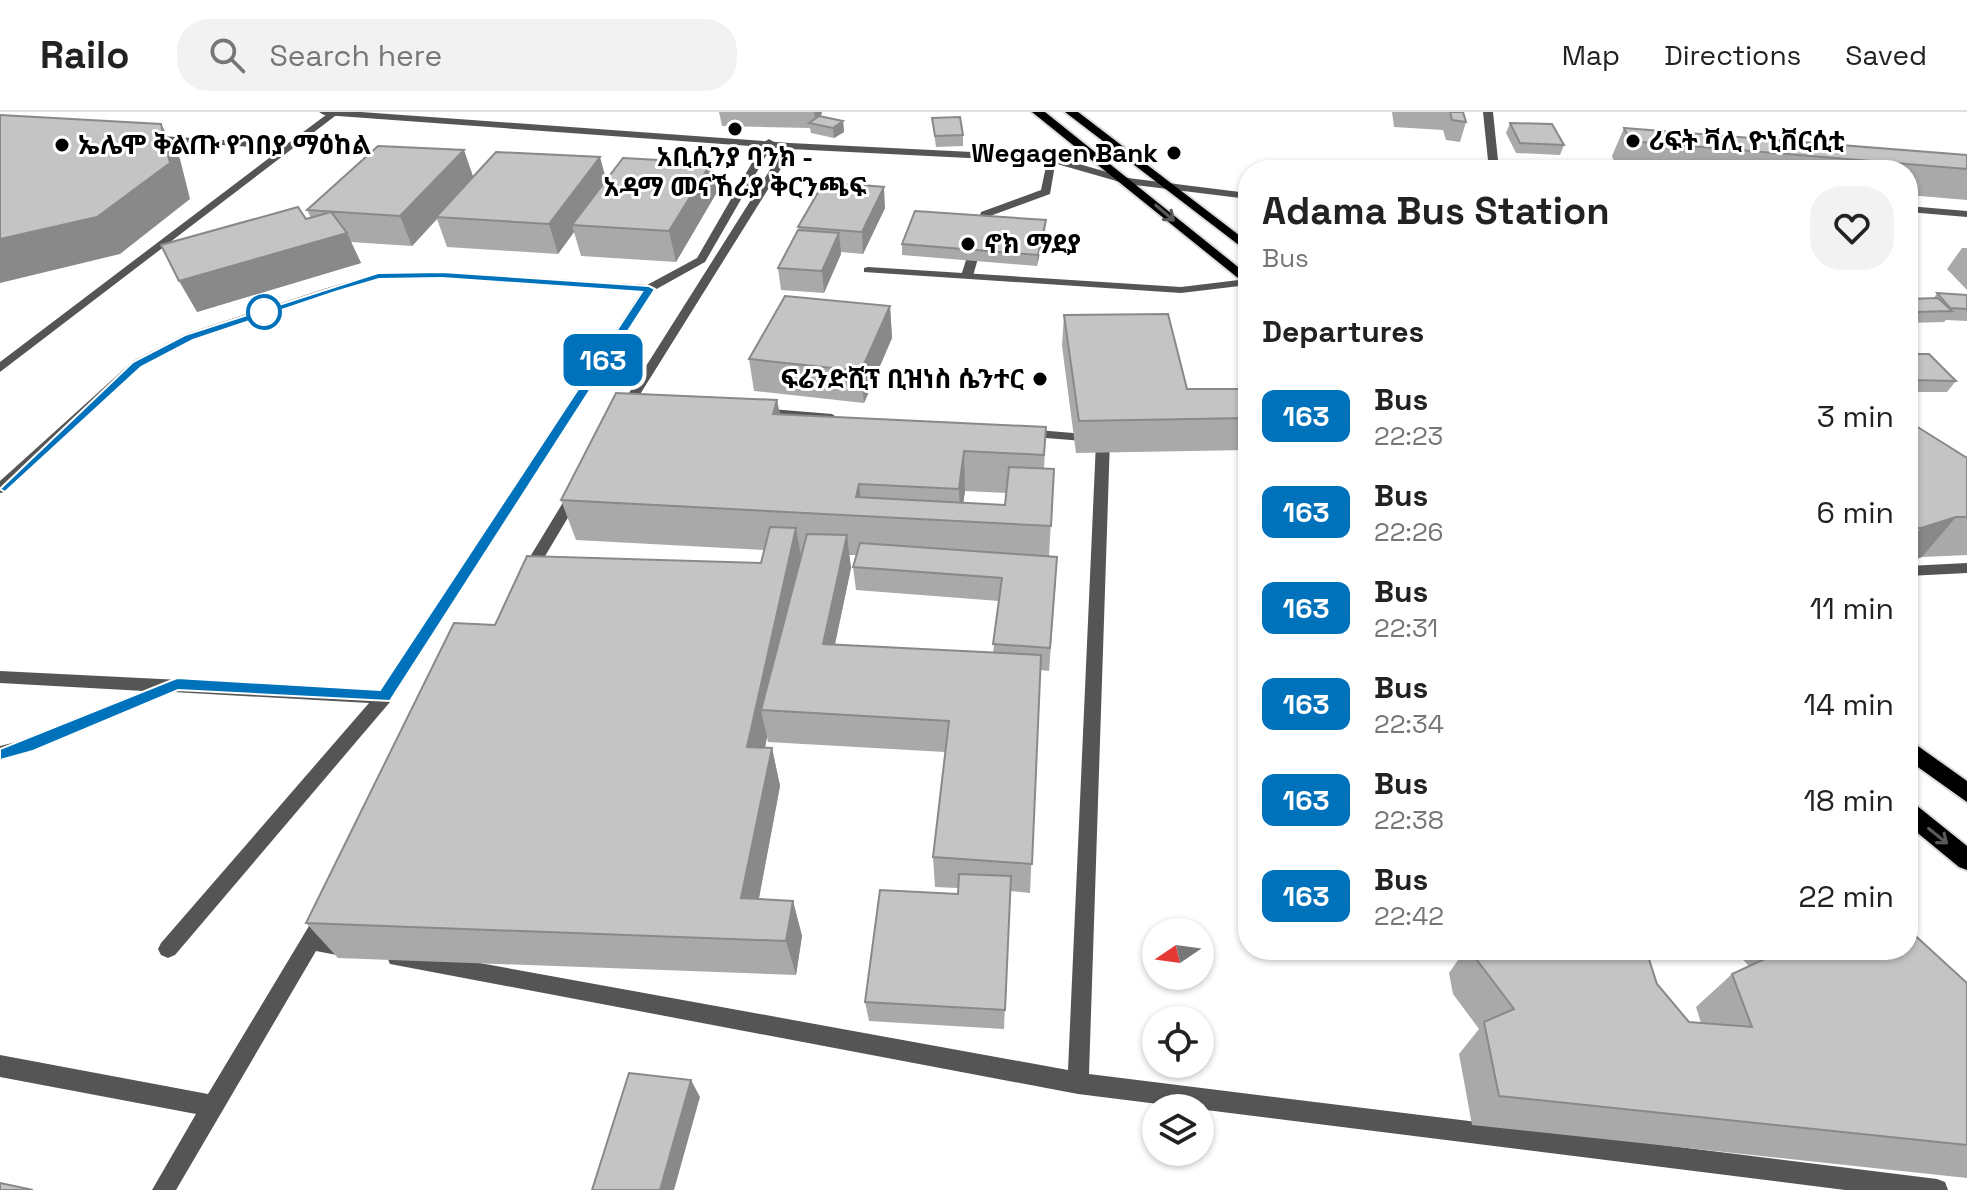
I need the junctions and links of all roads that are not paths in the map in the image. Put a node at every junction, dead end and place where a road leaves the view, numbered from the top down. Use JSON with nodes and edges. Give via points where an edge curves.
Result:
{"nodes":[{"id":1,"x":324,"y":112,"type":"edge"},
{"id":2,"x":1038,"y":112,"type":"edge"},
{"id":3,"x":1071,"y":112,"type":"edge"},
{"id":4,"x":1488,"y":112,"type":"edge"},
{"id":5,"x":334,"y":113,"type":"edge"},
{"id":6,"x":137,"y":136,"type":"edge"},
{"id":7,"x":769,"y":142,"type":"junction"},
{"id":8,"x":790,"y":146,"type":"junction"},
{"id":9,"x":290,"y":147,"type":"junction"},
{"id":10,"x":1051,"y":159,"type":"junction"},
{"id":11,"x":1493,"y":160,"type":"edge"},
{"id":12,"x":1127,"y":181,"type":"junction"},
{"id":13,"x":1169,"y":189,"type":"junction"},
{"id":14,"x":1238,"y":195,"type":"edge"},
{"id":15,"x":1918,"y":210,"type":"edge"},
{"id":16,"x":1967,"y":214,"type":"edge"},
{"id":17,"x":1238,"y":241,"type":"edge"},
{"id":18,"x":868,"y":270,"type":"dead end"},
{"id":19,"x":1238,"y":274,"type":"edge"},
{"id":20,"x":967,"y":276,"type":"junction"},
{"id":21,"x":1238,"y":283,"type":"edge"},
{"id":22,"x":649,"y":289,"type":"junction"},
{"id":23,"x":0,"y":368,"type":"edge"},
{"id":24,"x":740,"y":410,"type":"edge"},
{"id":25,"x":850,"y":419,"type":"edge"},
{"id":26,"x":613,"y":429,"type":"edge"},
{"id":27,"x":1008,"y":432,"type":"edge"},
{"id":28,"x":582,"y":483,"type":"edge"},
{"id":29,"x":0,"y":489,"type":"edge"},
{"id":30,"x":1967,"y":568,"type":"edge"},
{"id":31,"x":1918,"y":570,"type":"edge"},
{"id":32,"x":518,"y":590,"type":"edge"},
{"id":33,"x":0,"y":677,"type":"edge"},
{"id":34,"x":177,"y":684,"type":"junction"},
{"id":35,"x":384,"y":697,"type":"junction"},
{"id":36,"x":0,"y":753,"type":"edge"},
{"id":37,"x":1918,"y":756,"type":"edge"},
{"id":38,"x":1967,"y":793,"type":"edge"},
{"id":39,"x":1918,"y":820,"type":"edge"},
{"id":40,"x":1967,"y":860,"type":"edge"},
{"id":41,"x":326,"y":914,"type":"edge"},
{"id":42,"x":311,"y":941,"type":"junction"},
{"id":43,"x":168,"y":949,"type":"dead end"},
{"id":44,"x":0,"y":1066,"type":"edge"},
{"id":45,"x":1078,"y":1083,"type":"junction"},
{"id":46,"x":212,"y":1106,"type":"junction"},
{"id":47,"x":163,"y":1190,"type":"edge"},
{"id":48,"x":1937,"y":1190,"type":"edge"}],
"edges":[{"from":1,"to":5,"type":"street"},
{"from":2,"to":12,"type":"main road"},
{"from":3,"to":13,"type":"main road"},
{"from":4,"to":11,"type":"street"},
{"from":5,"to":7,"type":"street"},
{"from":5,"to":9,"type":"street"},
{"from":6,"to":9,"type":"street"},
{"from":7,"to":8,"type":"street"},
{"from":7,"to":22,"type":"street","via":[[701,260]]},
{"from":8,"to":10,"type":"street"},
{"from":8,"to":26,"type":"street","via":[[637,402]]},
{"from":9,"to":23,"type":"street"},
{"from":10,"to":12,"type":"street"},
{"from":10,"to":20,"type":"street","via":[[1046,192],[985,214]]},
{"from":12,"to":13,"type":"street"},
{"from":12,"to":19,"type":"main road","one_way":true},
{"from":13,"to":14,"type":"street"},
{"from":13,"to":17,"type":"main road"},
{"from":15,"to":16,"type":"street"},
{"from":18,"to":20,"type":"street"},
{"from":20,"to":21,"type":"street","via":[[1181,290]]},
{"from":22,"to":29,"type":"street","via":[[442,275],[378,276],[343,286],[189,337],[137,364]]},
{"from":22,"to":35,"type":"street"},
{"from":24,"to":25,"type":"street"},
{"from":27,"to":45,"type":"street","via":[[1110,440]]},
{"from":28,"to":32,"type":"street"},
{"from":30,"to":31,"type":"street"},
{"from":33,"to":34,"type":"street"},
{"from":34,"to":35,"type":"street"},
{"from":34,"to":36,"type":"street"},
{"from":35,"to":43,"type":"street"},
{"from":37,"to":38,"type":"main road"},
{"from":39,"to":40,"type":"main road","one_way":true},
{"from":41,"to":42,"type":"street"},
{"from":42,"to":45,"type":"street"},
{"from":42,"to":46,"type":"street"},
{"from":44,"to":46,"type":"street"},
{"from":45,"to":48,"type":"street"},
{"from":46,"to":47,"type":"street"}]}
